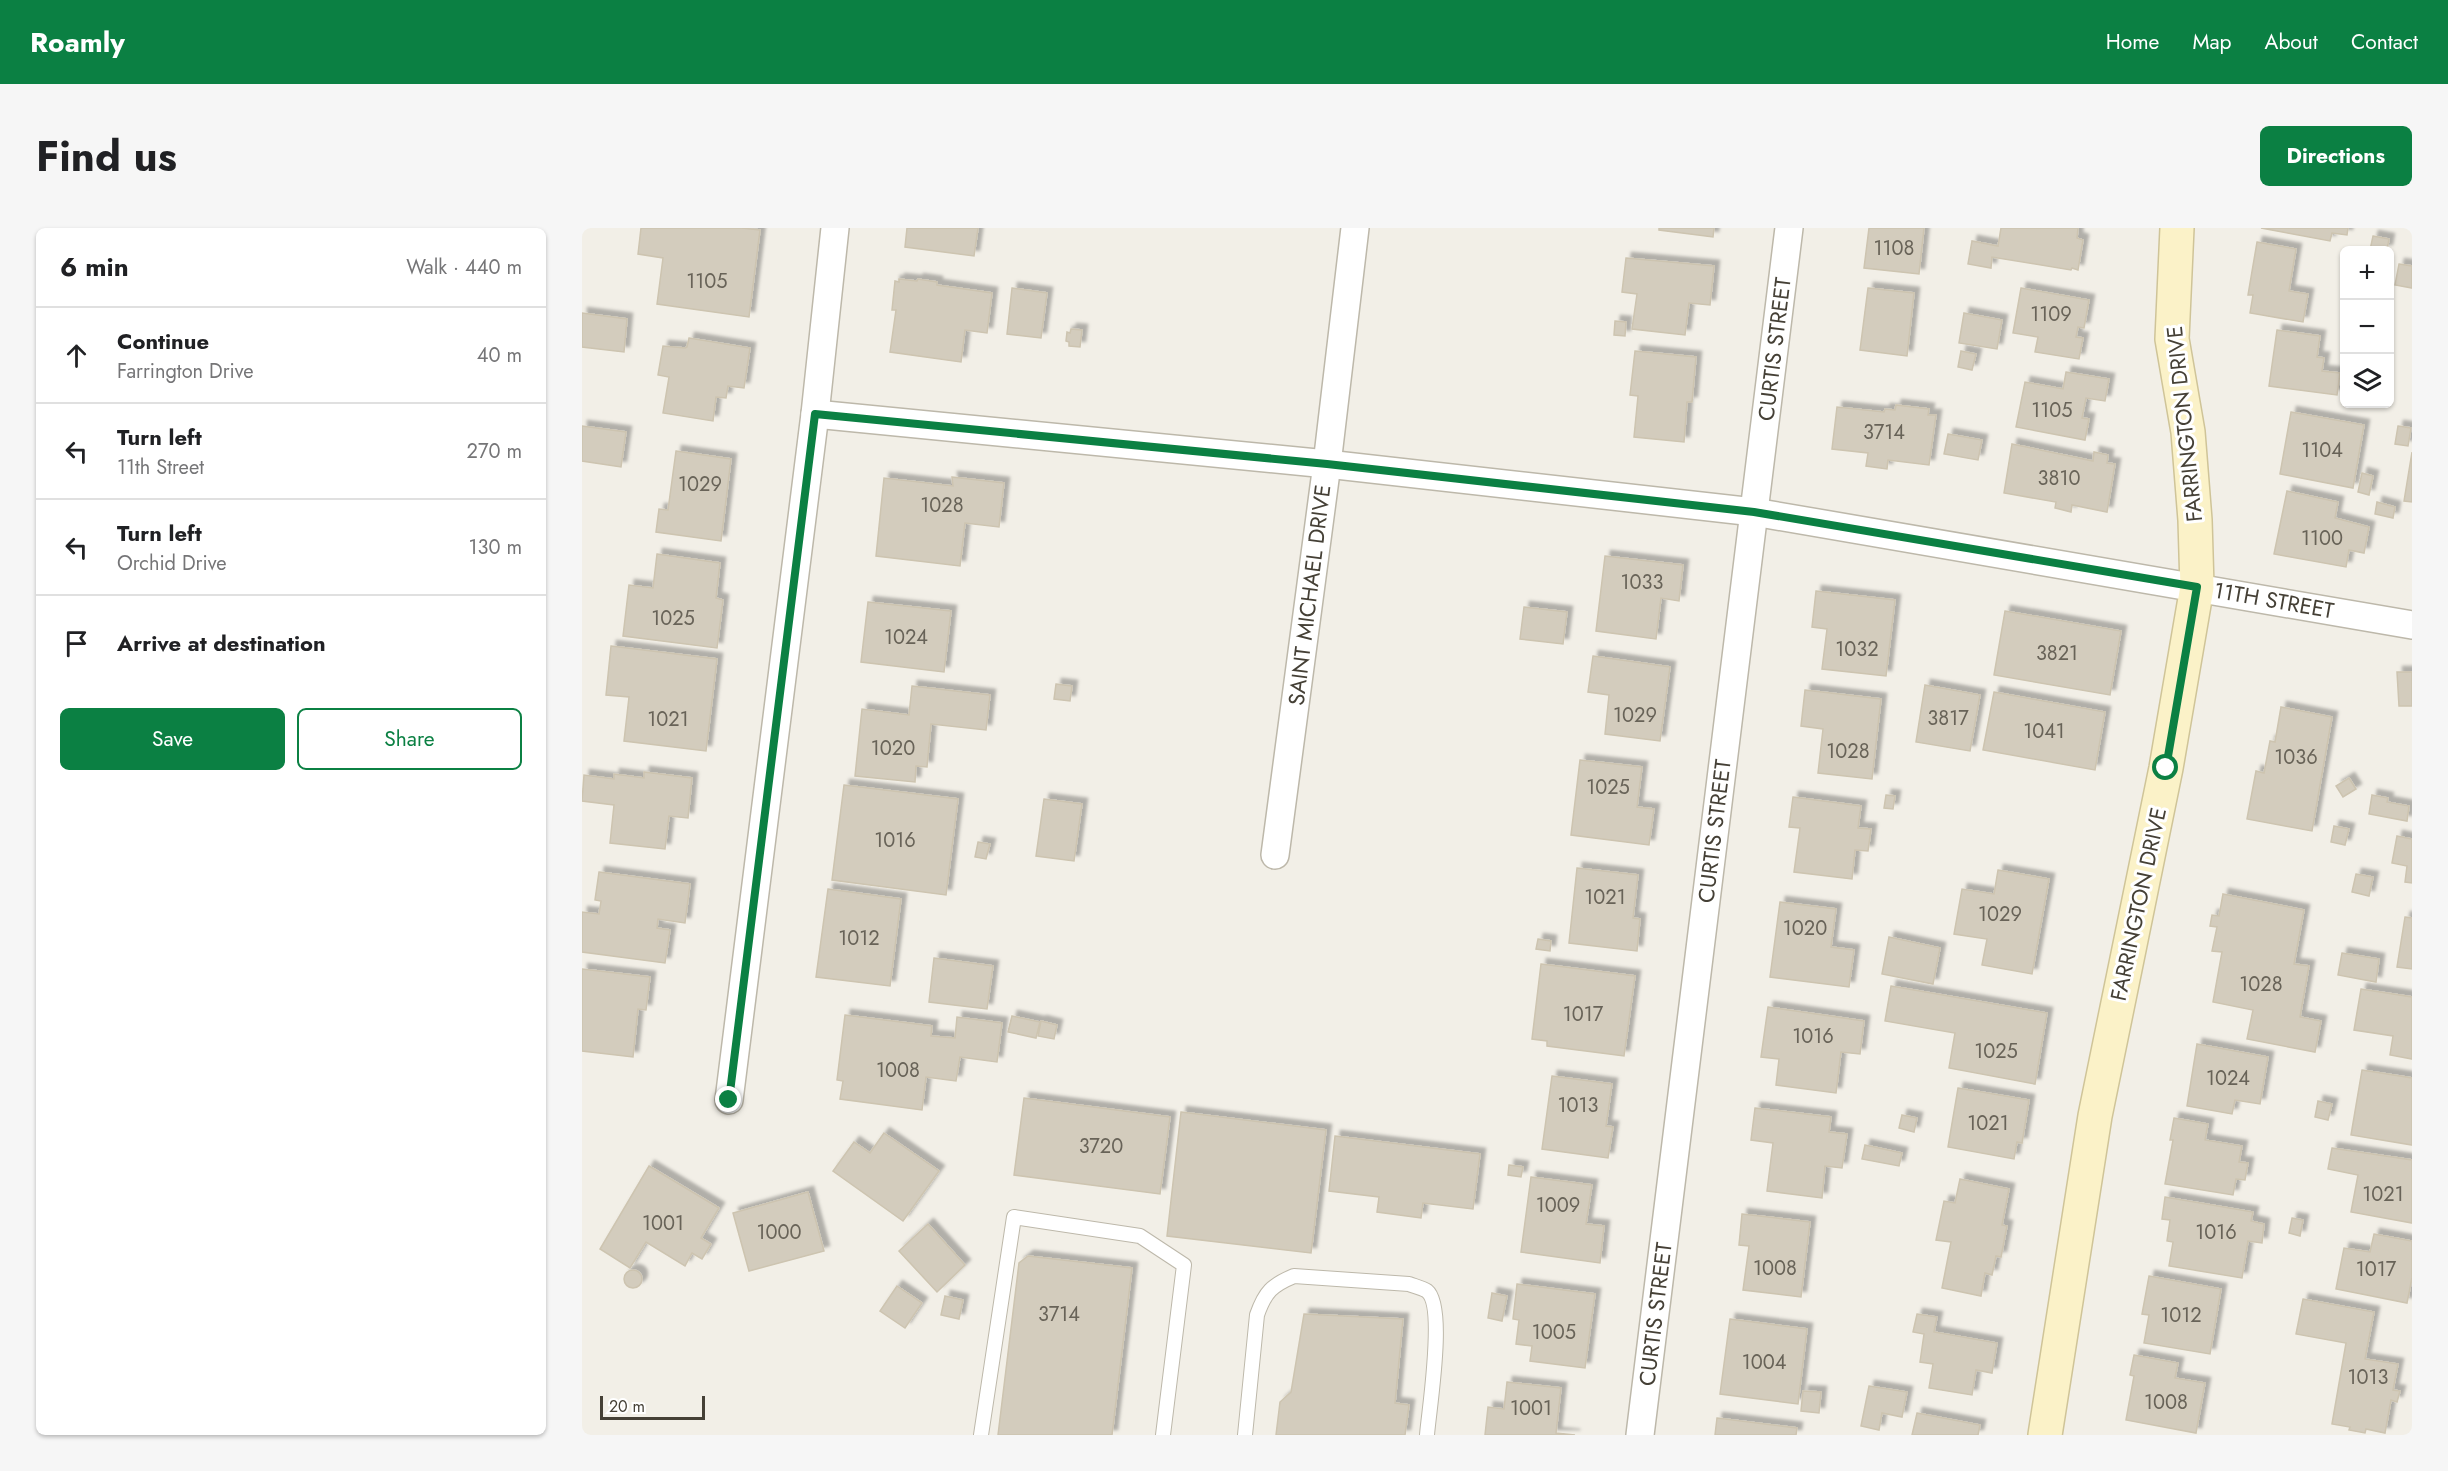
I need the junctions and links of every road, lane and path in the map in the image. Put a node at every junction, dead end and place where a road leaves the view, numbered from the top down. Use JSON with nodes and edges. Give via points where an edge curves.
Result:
{"nodes":[{"id":1,"x":835,"y":228,"type":"edge"},
{"id":2,"x":1355,"y":228,"type":"edge"},
{"id":3,"x":1789,"y":228,"type":"edge"},
{"id":4,"x":2177,"y":228,"type":"edge"},
{"id":5,"x":815,"y":414,"type":"junction"},
{"id":6,"x":1327,"y":464,"type":"junction"},
{"id":7,"x":1754,"y":512,"type":"junction"},
{"id":8,"x":2197,"y":587,"type":"junction"},
{"id":9,"x":2412,"y":625,"type":"edge"},
{"id":10,"x":1275,"y":855,"type":"dead end"},
{"id":11,"x":729,"y":1100,"type":"dead end"},
{"id":12,"x":981,"y":1435,"type":"edge"},
{"id":13,"x":1163,"y":1435,"type":"edge"},
{"id":14,"x":1245,"y":1435,"type":"edge"},
{"id":15,"x":1427,"y":1435,"type":"edge"},
{"id":16,"x":1640,"y":1435,"type":"edge"},
{"id":17,"x":2045,"y":1435,"type":"edge"}],
"edges":[{"from":1,"to":5,"type":"street"},
{"from":2,"to":6,"type":"street","name":"SAINT MICHAEL DRIVE"},
{"from":3,"to":7,"type":"street","name":"CURTIS STREET"},
{"from":4,"to":8,"type":"street","name":"FARRINGTON DRIVE","via":[[2172,339],[2188,432]]},
{"from":5,"to":6,"type":"street","name":"11TH STREET"},
{"from":5,"to":11,"type":"street"},
{"from":6,"to":7,"type":"street","name":"11TH STREET"},
{"from":6,"to":10,"type":"street","name":"SAINT MICHAEL DRIVE"},
{"from":7,"to":8,"type":"street","name":"11TH STREET"},
{"from":7,"to":16,"type":"street","name":"CURTIS STREET"},
{"from":8,"to":9,"type":"street","name":"11TH STREET"},
{"from":8,"to":17,"type":"street","name":"FARRINGTON DRIVE","via":[[2166,768],[2095,1116]]},
{"from":12,"to":13,"type":"lane","via":[[1014,1217],[1140,1236],[1184,1266]]},
{"from":14,"to":15,"type":"lane","via":[[1257,1315],[1263,1296],[1279,1282],[1294,1276],[1409,1284],[1427,1291],[1435,1304],[1437,1326]]}]}
